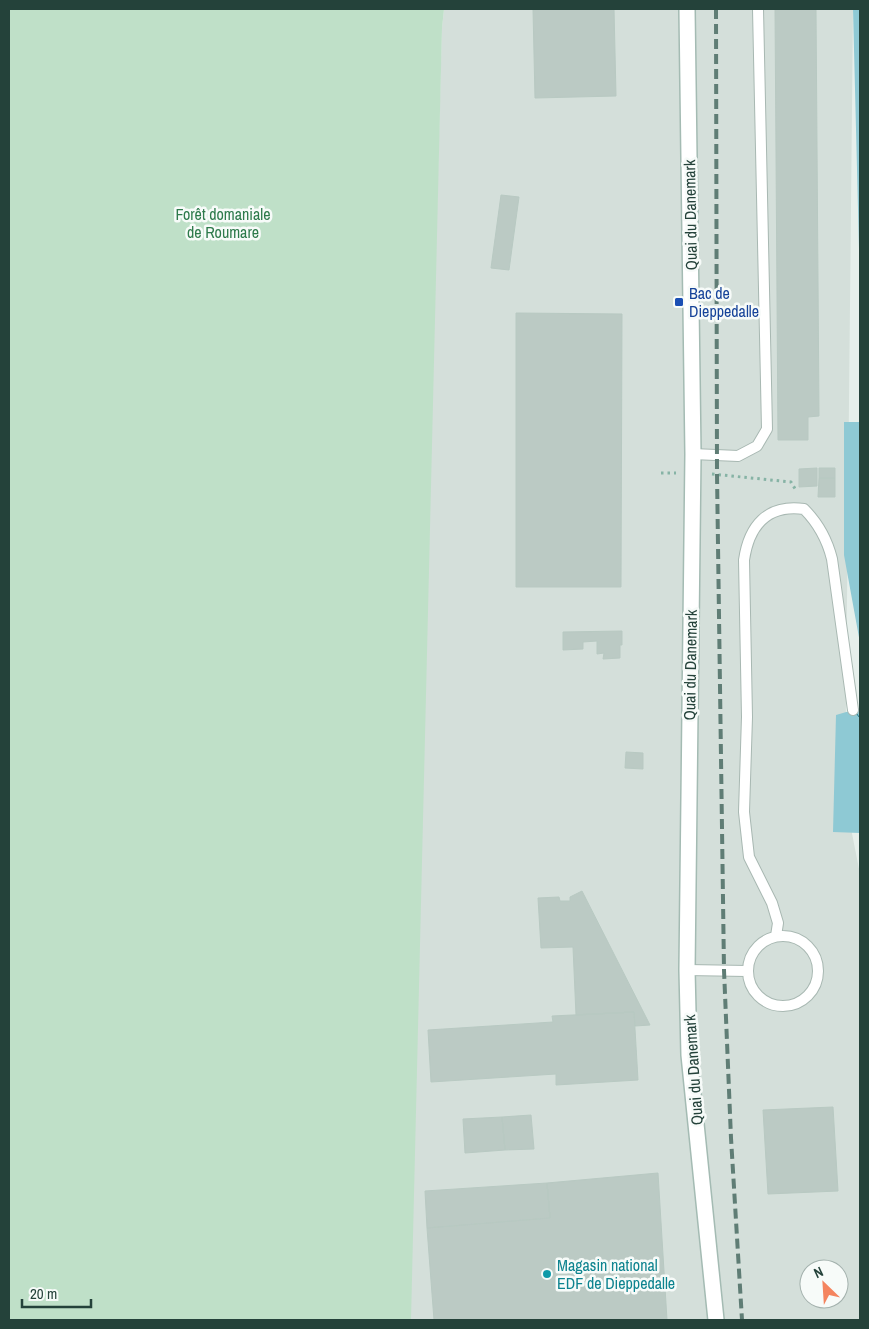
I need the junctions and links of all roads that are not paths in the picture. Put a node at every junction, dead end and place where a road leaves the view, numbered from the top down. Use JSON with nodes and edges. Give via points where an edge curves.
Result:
{"nodes":[{"id":1,"x":688,"y":9,"type":"edge"},
{"id":2,"x":758,"y":9,"type":"edge"},
{"id":3,"x":693,"y":454,"type":"junction"},
{"id":4,"x":853,"y":710,"type":"dead end"},
{"id":5,"x":776,"y":936,"type":"junction"},
{"id":6,"x":687,"y":970,"type":"junction"},
{"id":7,"x":747,"y":971,"type":"junction"},
{"id":8,"x":716,"y":1320,"type":"edge"}],
"edges":[{"from":1,"to":3,"type":"main road","name":"Quai du Danemark"},
{"from":2,"to":3,"type":"lane","via":[[767,428],[757,446],[738,456]]},
{"from":3,"to":6,"type":"main road","name":"Quai du Danemark"},
{"from":4,"to":5,"type":"lane","via":[[830,551],[821,528],[804,509],[780,509],[758,522],[746,545],[744,560],[747,717],[744,812],[748,858],[772,903],[778,923]]},
{"from":5,"to":7,"type":"lane","via":[[755,948]]},
{"from":5,"to":7,"type":"lane","via":[[788,935],[800,940],[816,958],[816,982],[810,993],[801,1002],[789,1006],[765,1002],[749,984]]},
{"from":6,"to":7,"type":"lane"},
{"from":6,"to":8,"type":"main road","name":"Quai du Danemark","via":[[689,1055]]}]}
